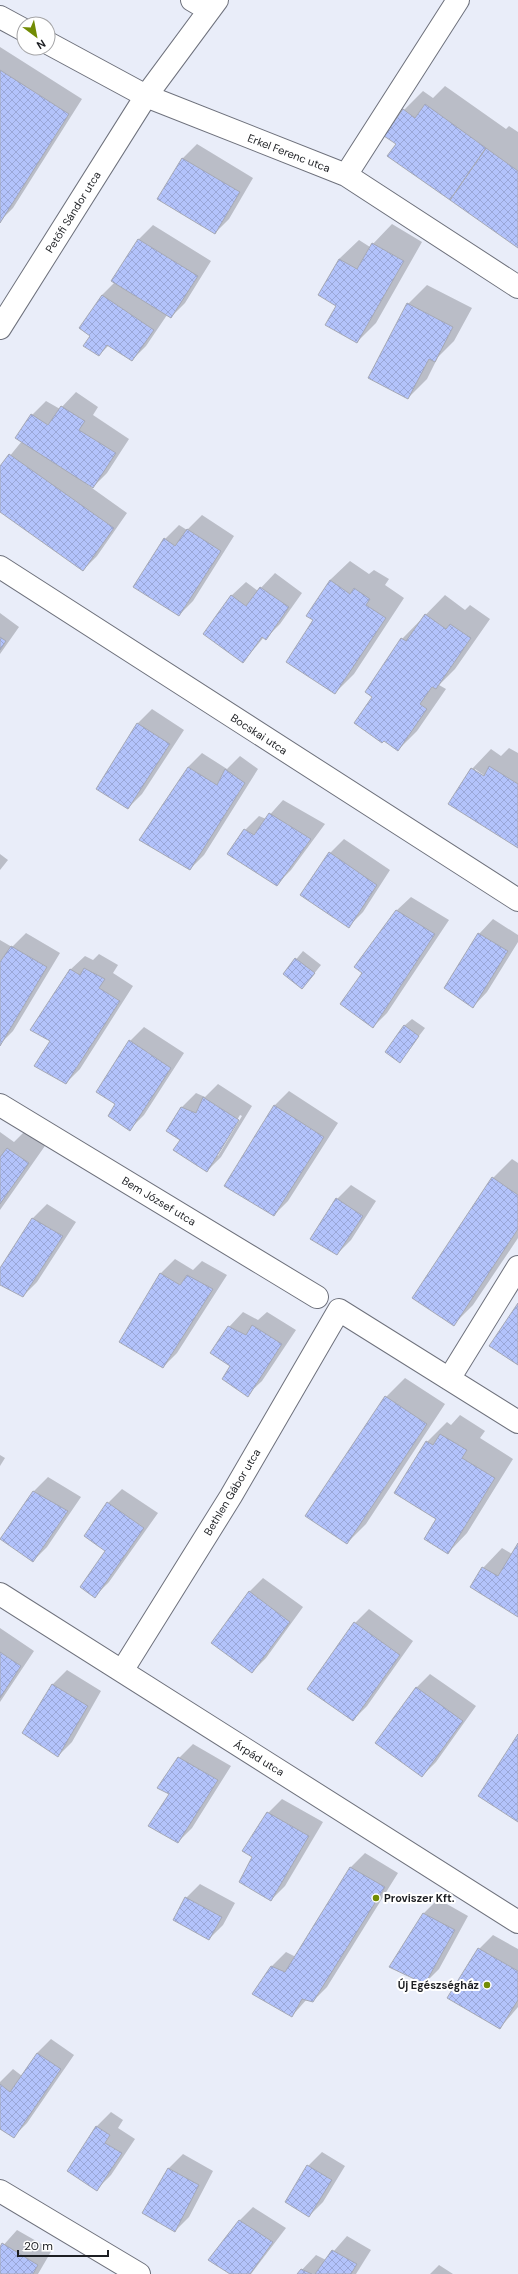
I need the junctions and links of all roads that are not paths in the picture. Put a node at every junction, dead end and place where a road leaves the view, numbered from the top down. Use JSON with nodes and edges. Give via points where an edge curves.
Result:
{"nodes":[{"id":1,"x":458,"y":0,"type":"edge"},
{"id":2,"x":206,"y":4,"type":"edge"},
{"id":3,"x":0,"y":17,"type":"edge"},
{"id":4,"x":16,"y":26,"type":"edge"},
{"id":5,"x":56,"y":47,"type":"edge"},
{"id":6,"x":146,"y":96,"type":"junction"},
{"id":7,"x":346,"y":175,"type":"junction"},
{"id":8,"x":518,"y":287,"type":"edge"},
{"id":9,"x":0,"y":328,"type":"edge"},
{"id":10,"x":0,"y":567,"type":"edge"},
{"id":11,"x":518,"y":900,"type":"edge"},
{"id":12,"x":0,"y":1105,"type":"edge"},
{"id":13,"x":518,"y":1267,"type":"edge"},
{"id":14,"x":318,"y":1297,"type":"dead end"},
{"id":15,"x":449,"y":1379,"type":"junction"},
{"id":16,"x":518,"y":1422,"type":"edge"},
{"id":17,"x":0,"y":1594,"type":"edge"},
{"id":18,"x":122,"y":1671,"type":"junction"},
{"id":19,"x":518,"y":1922,"type":"edge"},
{"id":20,"x":0,"y":2191,"type":"edge"},
{"id":21,"x":138,"y":2274,"type":"edge"}],
"edges":[{"from":1,"to":7,"type":"street"},
{"from":2,"to":6,"type":"street","name":"Petőfi Sándor utca"},
{"from":3,"to":4,"type":"street"},
{"from":5,"to":6,"type":"street","name":"Erkel Ferenc utca"},
{"from":6,"to":7,"type":"street","name":"Erkel Ferenc utca"},
{"from":6,"to":9,"type":"street","name":"Petőfi Sándor utca"},
{"from":7,"to":8,"type":"street","name":"Erkel Ferenc utca"},
{"from":10,"to":11,"type":"street","name":"Bocskai utca"},
{"from":12,"to":14,"type":"street","name":"Bem József utca"},
{"from":13,"to":15,"type":"street"},
{"from":15,"to":16,"type":"street"},
{"from":15,"to":18,"type":"street","name":"Bethlen Gábor utca","via":[[340,1310],[231,1496]]},
{"from":17,"to":18,"type":"street","name":"Árpád utca"},
{"from":18,"to":19,"type":"street","name":"Árpád utca"},
{"from":20,"to":21,"type":"street"}]}
